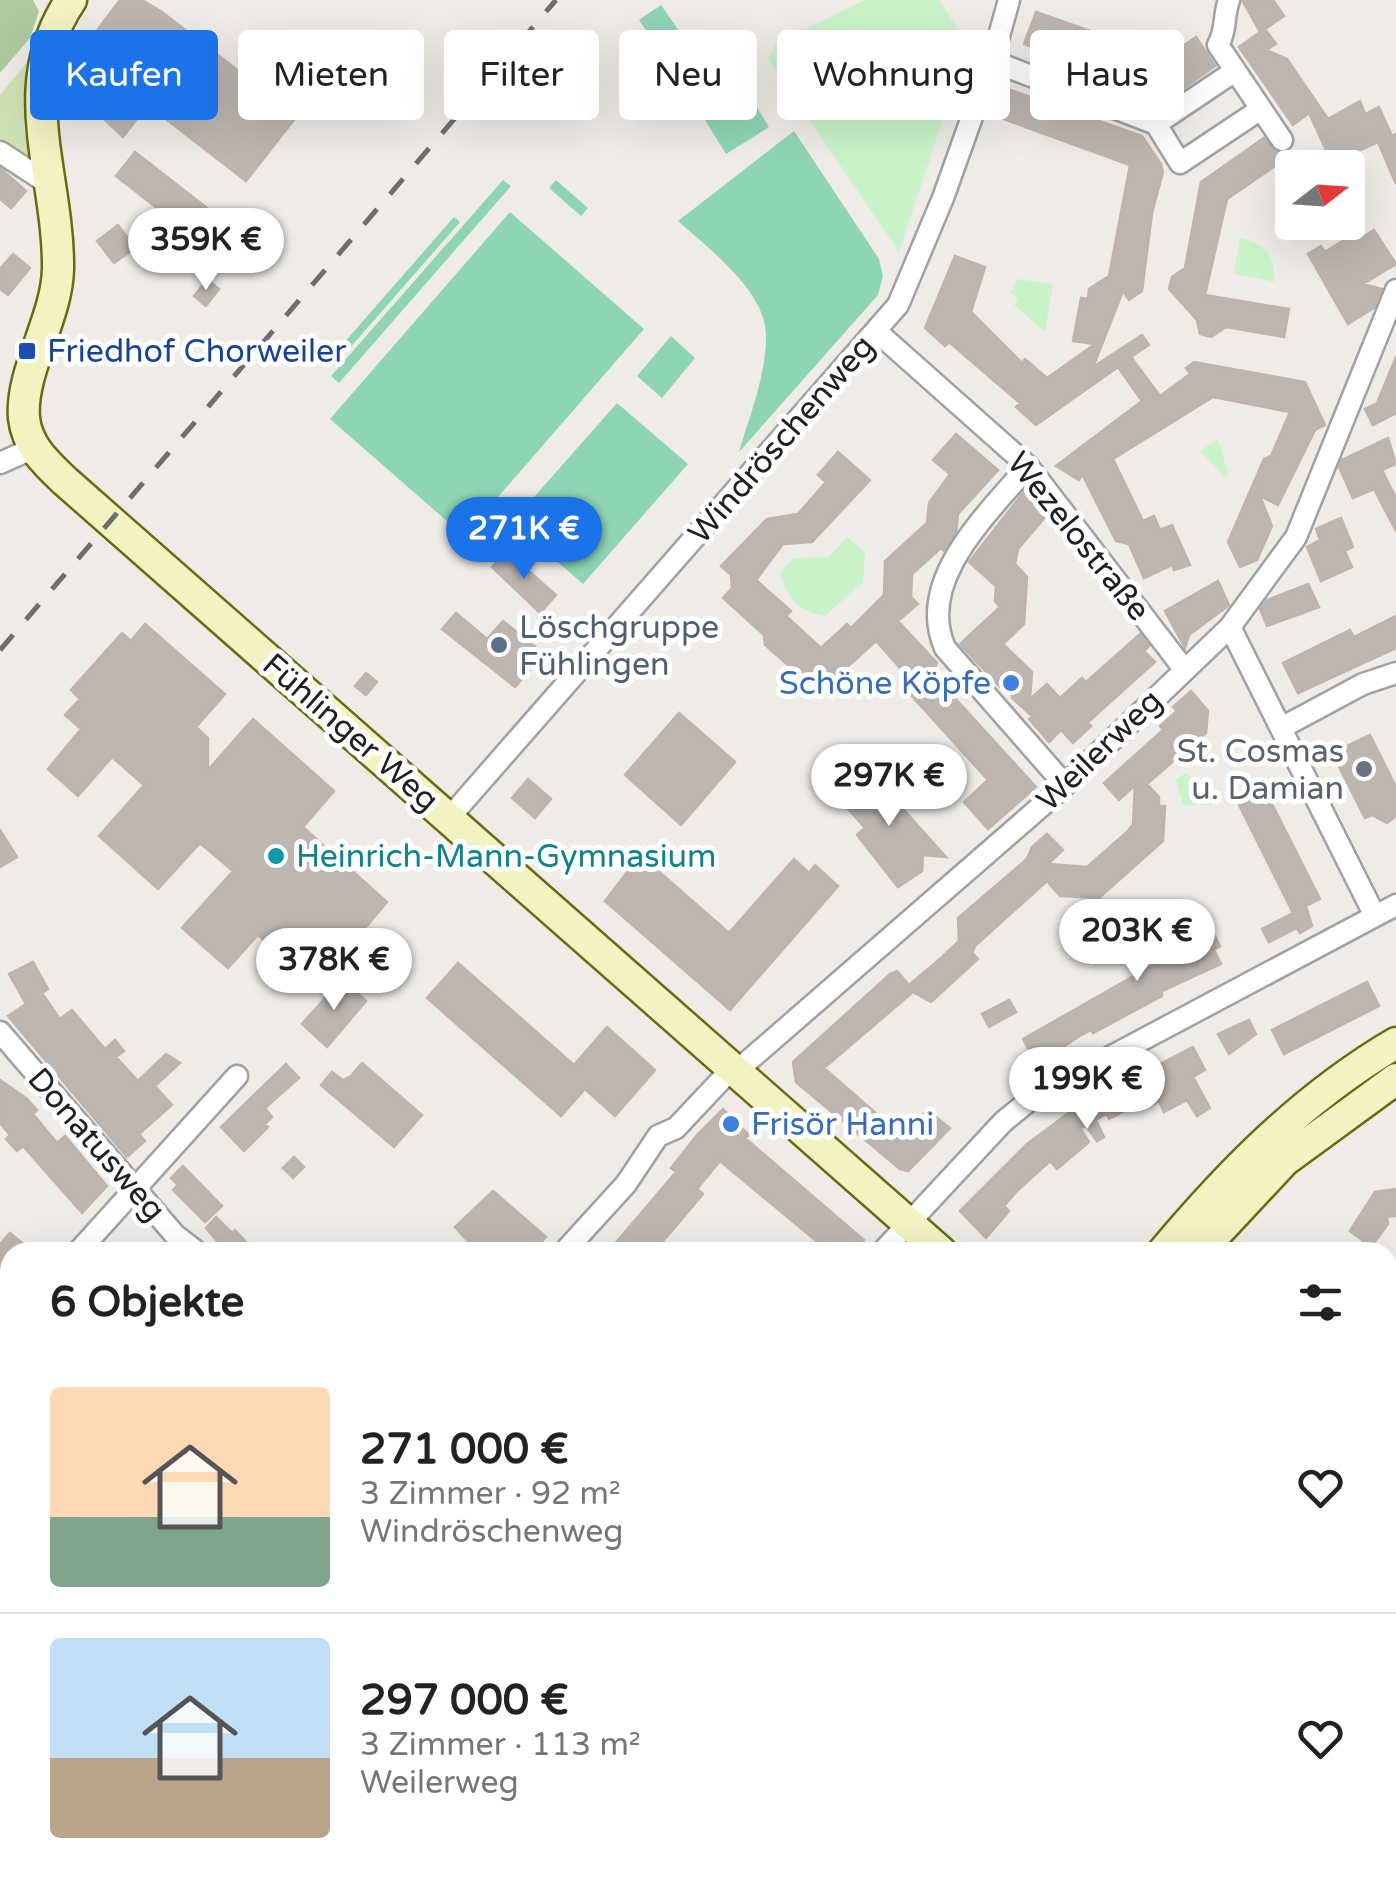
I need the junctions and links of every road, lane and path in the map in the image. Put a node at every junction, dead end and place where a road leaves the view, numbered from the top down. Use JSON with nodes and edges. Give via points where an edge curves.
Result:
{"nodes":[{"id":1,"x":70,"y":0,"type":"edge"},
{"id":2,"x":1009,"y":0,"type":"edge"},
{"id":3,"x":1229,"y":0,"type":"edge"},
{"id":4,"x":1001,"y":30,"type":"edge"},
{"id":5,"x":1010,"y":68,"type":"edge"},
{"id":6,"x":1236,"y":71,"type":"junction"},
{"id":7,"x":1261,"y":109,"type":"junction"},
{"id":8,"x":969,"y":120,"type":"edge"},
{"id":9,"x":1156,"y":124,"type":"junction"},
{"id":10,"x":1282,"y":140,"type":"dead end"},
{"id":11,"x":0,"y":152,"type":"edge"},
{"id":12,"x":46,"y":182,"type":"junction"},
{"id":13,"x":1396,"y":290,"type":"edge"},
{"id":14,"x":876,"y":331,"type":"junction"},
{"id":15,"x":34,"y":448,"type":"junction"},
{"id":16,"x":0,"y":463,"type":"edge"},
{"id":17,"x":1028,"y":466,"type":"junction"},
{"id":18,"x":1230,"y":627,"type":"junction"},
{"id":19,"x":1184,"y":669,"type":"junction"},
{"id":20,"x":1396,"y":673,"type":"edge"},
{"id":21,"x":1281,"y":728,"type":"junction"},
{"id":22,"x":1065,"y":785,"type":"junction"},
{"id":23,"x":448,"y":818,"type":"junction"},
{"id":24,"x":1396,"y":905,"type":"edge"},
{"id":25,"x":1374,"y":916,"type":"junction"},
{"id":26,"x":0,"y":1032,"type":"edge"},
{"id":27,"x":1396,"y":1043,"type":"edge"},
{"id":28,"x":737,"y":1068,"type":"junction"},
{"id":29,"x":237,"y":1076,"type":"dead end"},
{"id":30,"x":1396,"y":1080,"type":"edge"},
{"id":31,"x":134,"y":1188,"type":"junction"},
{"id":32,"x":906,"y":1224,"type":"junction"},
{"id":33,"x":87,"y":1242,"type":"edge"},
{"id":34,"x":184,"y":1242,"type":"edge"},
{"id":35,"x":573,"y":1242,"type":"edge"},
{"id":36,"x":891,"y":1242,"type":"edge"},
{"id":37,"x":928,"y":1242,"type":"edge"},
{"id":38,"x":1173,"y":1242,"type":"edge"},
{"id":39,"x":1209,"y":1242,"type":"edge"}],
"edges":[{"from":1,"to":12,"type":"street","via":[[55,23],[40,83]]},
{"from":2,"to":4,"type":"street","name":"Windröschenweg"},
{"from":3,"to":6,"type":"street","via":[[1218,44]]},
{"from":5,"to":9,"type":"street"},
{"from":6,"to":7,"type":"street"},
{"from":6,"to":9,"type":"street"},
{"from":7,"to":9,"type":"street","via":[[1180,163]]},
{"from":7,"to":10,"type":"street"},
{"from":8,"to":14,"type":"street","name":"Windröschenweg","via":[[898,304]]},
{"from":11,"to":12,"type":"street"},
{"from":12,"to":15,"type":"street","via":[[58,272],[24,413]]},
{"from":13,"to":18,"type":"street","name":"Weilerweg","via":[[1296,537]]},
{"from":14,"to":17,"type":"street","name":"Wezelostraße"},
{"from":14,"to":23,"type":"street","name":"Windröschenweg"},
{"from":15,"to":16,"type":"street"},
{"from":15,"to":23,"type":"street","name":"Fühlinger Weg"},
{"from":17,"to":19,"type":"street","name":"Wezelostraße"},
{"from":17,"to":22,"type":"street","via":[[953,556],[935,626],[945,648]]},
{"from":18,"to":19,"type":"street","name":"Weilerweg"},
{"from":18,"to":21,"type":"street"},
{"from":19,"to":22,"type":"street","name":"Weilerweg"},
{"from":20,"to":21,"type":"street"},
{"from":21,"to":25,"type":"street"},
{"from":22,"to":28,"type":"street","name":"Weilerweg"},
{"from":23,"to":28,"type":"street","name":"Fühlinger Weg"},
{"from":24,"to":25,"type":"street"},
{"from":25,"to":32,"type":"street","via":[[1046,1089],[1004,1122]]},
{"from":26,"to":31,"type":"street","name":"Donatusweg"},
{"from":27,"to":38,"type":"street","via":[[1297,1111]]},
{"from":28,"to":32,"type":"street","name":"Fühlinger Weg"},
{"from":28,"to":35,"type":"street","name":"Weilerweg","via":[[676,1128],[658,1136],[626,1184]]},
{"from":29,"to":31,"type":"street"},
{"from":30,"to":39,"type":"street","via":[[1284,1161]]},
{"from":31,"to":33,"type":"street"},
{"from":31,"to":34,"type":"street","name":"Donatusweg"},
{"from":32,"to":36,"type":"street"},
{"from":32,"to":37,"type":"street","name":"Fühlinger Weg"}]}
